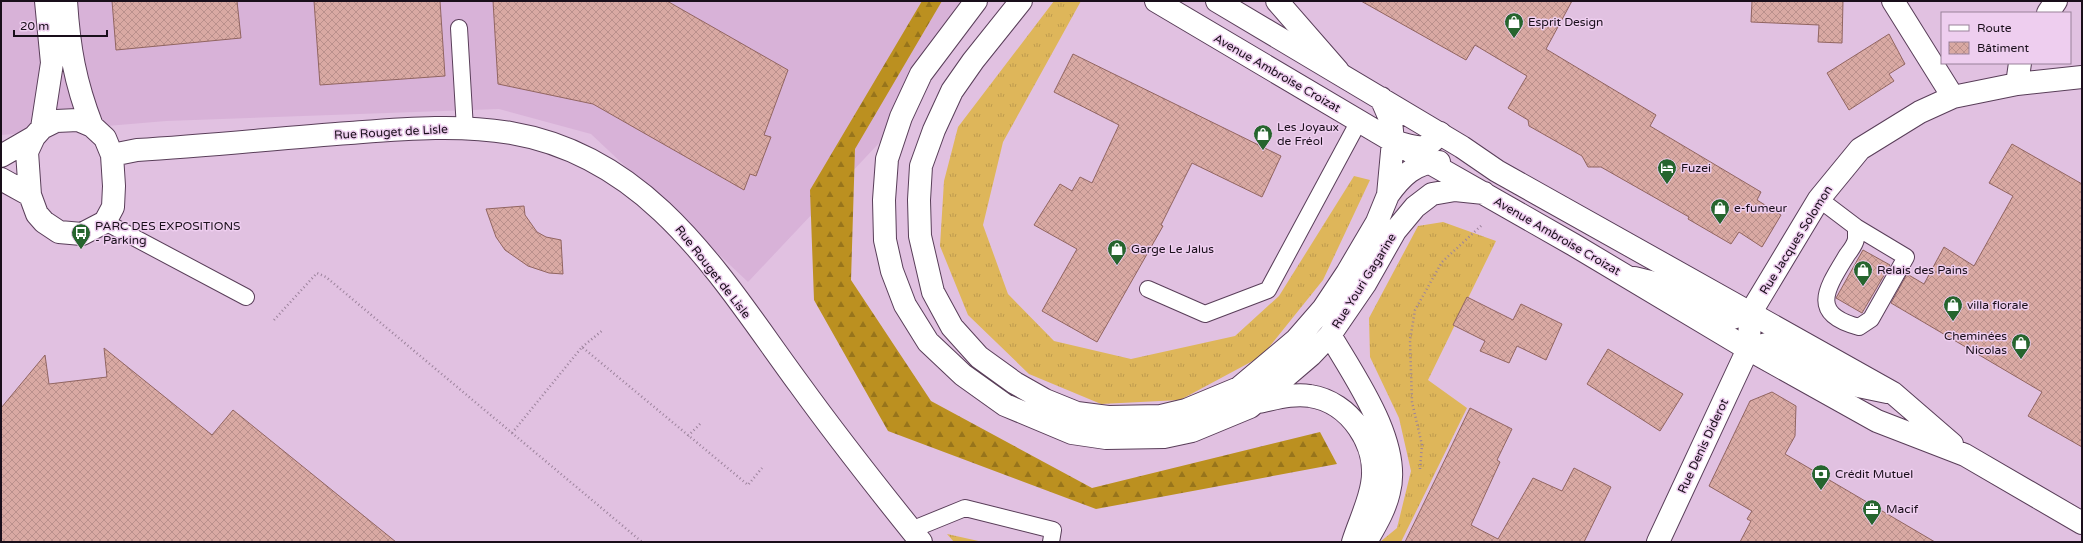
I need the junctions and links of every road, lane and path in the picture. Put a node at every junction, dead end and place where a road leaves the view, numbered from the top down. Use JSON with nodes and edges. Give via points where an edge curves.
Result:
{"nodes":[{"id":1,"x":46,"y":1,"type":"edge"},
{"id":2,"x":66,"y":1,"type":"edge"},
{"id":3,"x":976,"y":1,"type":"edge"},
{"id":4,"x":1021,"y":1,"type":"edge"},
{"id":5,"x":1156,"y":1,"type":"edge"},
{"id":6,"x":1216,"y":1,"type":"edge"},
{"id":7,"x":1277,"y":1,"type":"edge"},
{"id":8,"x":1893,"y":1,"type":"edge"},
{"id":9,"x":2056,"y":1,"type":"edge"},
{"id":10,"x":2049,"y":12,"type":"edge"},
{"id":11,"x":459,"y":28,"type":"dead end"},
{"id":12,"x":2020,"y":64,"type":"edge"},
{"id":13,"x":1338,"y":72,"type":"junction"},
{"id":14,"x":2082,"y":77,"type":"edge"},
{"id":15,"x":2017,"y":84,"type":"junction"},
{"id":16,"x":1953,"y":97,"type":"junction"},
{"id":17,"x":1381,"y":98,"type":"junction"},
{"id":18,"x":1359,"y":121,"type":"junction"},
{"id":19,"x":92,"y":126,"type":"junction"},
{"id":20,"x":465,"y":129,"type":"junction"},
{"id":21,"x":38,"y":132,"type":"junction"},
{"id":22,"x":1393,"y":141,"type":"junction"},
{"id":23,"x":1436,"y":153,"type":"junction"},
{"id":24,"x":112,"y":155,"type":"junction"},
{"id":25,"x":1,"y":156,"type":"edge"},
{"id":26,"x":1497,"y":171,"type":"junction"},
{"id":27,"x":1,"y":179,"type":"edge"},
{"id":28,"x":1484,"y":193,"type":"junction"},
{"id":29,"x":1432,"y":194,"type":"junction"},
{"id":30,"x":1388,"y":195,"type":"junction"},
{"id":31,"x":30,"y":196,"type":"junction"},
{"id":32,"x":1819,"y":199,"type":"junction"},
{"id":33,"x":1504,"y":204,"type":"junction"},
{"id":34,"x":105,"y":222,"type":"junction"},
{"id":35,"x":1856,"y":227,"type":"junction"},
{"id":36,"x":1624,"y":275,"type":"junction"},
{"id":37,"x":1148,"y":289,"type":"dead end"},
{"id":38,"x":246,"y":297,"type":"dead end"},
{"id":39,"x":1751,"y":312,"type":"junction"},
{"id":40,"x":274,"y":320,"type":"dead end"},
{"id":41,"x":603,"y":330,"type":"dead end"},
{"id":42,"x":1330,"y":335,"type":"junction"},
{"id":43,"x":1296,"y":340,"type":"junction"},
{"id":44,"x":582,"y":347,"type":"junction"},
{"id":45,"x":1748,"y":350,"type":"junction"},
{"id":46,"x":1292,"y":371,"type":"junction"},
{"id":47,"x":1837,"y":389,"type":"junction"},
{"id":48,"x":1893,"y":393,"type":"junction"},
{"id":49,"x":1310,"y":396,"type":"junction"},
{"id":50,"x":1255,"y":403,"type":"junction"},
{"id":51,"x":702,"y":422,"type":"dead end"},
{"id":52,"x":512,"y":433,"type":"junction"},
{"id":53,"x":688,"y":436,"type":"junction"},
{"id":54,"x":1965,"y":455,"type":"junction"},
{"id":55,"x":762,"y":468,"type":"dead end"},
{"id":56,"x":1420,"y":473,"type":"dead end"},
{"id":57,"x":2082,"y":523,"type":"edge"},
{"id":58,"x":916,"y":536,"type":"edge"},
{"id":59,"x":642,"y":542,"type":"edge"},
{"id":60,"x":1051,"y":542,"type":"edge"},
{"id":61,"x":1352,"y":542,"type":"edge"},
{"id":62,"x":1366,"y":542,"type":"edge"},
{"id":63,"x":1658,"y":542,"type":"edge"}],
"edges":[{"from":1,"to":21,"type":"street","via":[[52,63]]},
{"from":2,"to":19,"type":"street","via":[[70,53],[80,94]]},
{"from":3,"to":50,"type":"street","name":"Rue Youri Gagarine","via":[[922,74],[901,117],[887,159],[885,240],[892,271],[906,305],[928,342],[962,375],[1005,405],[1072,433],[1106,438],[1164,437],[1192,431]]},
{"from":4,"to":43,"type":"street","name":"Rue Youri Gagarine","via":[[952,91],[921,166],[920,236],[933,292],[952,327],[979,357],[1015,383],[1045,400],[1077,413],[1108,417],[1161,416],[1213,400],[1239,388]]},
{"from":5,"to":18,"type":"street","name":"Avenue Ambroise Croizat"},
{"from":6,"to":13,"type":"street"},
{"from":7,"to":13,"type":"street"},
{"from":8,"to":16,"type":"street"},
{"from":9,"to":10,"type":"street"},
{"from":11,"to":20,"type":"lane"},
{"from":12,"to":15,"type":"street"},
{"from":13,"to":17,"type":"street"},
{"from":14,"to":15,"type":"street","name":"Rue Jacques Solomon"},
{"from":15,"to":16,"type":"street","name":"Rue Jacques Solomon"},
{"from":16,"to":32,"type":"street","name":"Rue Jacques Solomon","via":[[1920,112],[1860,149]]},
{"from":17,"to":22,"type":"street","via":[[1391,121]]},
{"from":17,"to":23,"type":"street","via":[[1419,121],[1432,137]]},
{"from":18,"to":22,"type":"street","name":"Avenue Ambroise Croizat"},
{"from":18,"to":37,"type":"lane","via":[[1268,290],[1205,314]]},
{"from":19,"to":21,"type":"street","via":[[78,120],[56,121]]},
{"from":19,"to":24,"type":"street","via":[[105,138]]},
{"from":20,"to":24,"type":"street","name":"Rue Rouget de Lisle","via":[[422,128],[312,136],[137,150]]},
{"from":20,"to":58,"type":"street","name":"Rue Rouget de Lisle","via":[[510,133],[551,143],[617,174],[657,204],[690,238],[807,396]]},
{"from":21,"to":25,"type":"street"},
{"from":21,"to":31,"type":"street","via":[[27,152]]},
{"from":22,"to":23,"type":"street","name":"Avenue Ambroise Croizat"},
{"from":22,"to":30,"type":"street"},
{"from":23,"to":26,"type":"street","name":"Avenue Ambroise Croizat"},
{"from":23,"to":26,"type":"street"},
{"from":23,"to":28,"type":"street","name":"Avenue Ambroise Croizat"},
{"from":23,"to":29,"type":"street","via":[[1437,181]]},
{"from":23,"to":30,"type":"street","via":[[1400,177]]},
{"from":24,"to":34,"type":"street","via":[[113,207]]},
{"from":26,"to":39,"type":"street","name":"Avenue Ambroise Croizat"},
{"from":27,"to":31,"type":"street"},
{"from":28,"to":29,"type":"street","via":[[1455,190]]},
{"from":28,"to":33,"type":"street","name":"Avenue Ambroise Croizat"},
{"from":29,"to":42,"type":"street","name":"Rue Youri Gagarine","via":[[1414,207],[1395,231],[1365,284]]},
{"from":30,"to":43,"type":"street","name":"Rue Youri Gagarine","via":[[1377,222],[1347,273],[1323,309]]},
{"from":31,"to":34,"type":"street","via":[[37,214],[60,232],[82,234]]},
{"from":32,"to":35,"type":"lane"},
{"from":32,"to":39,"type":"street","name":"Rue Jacques Solomon"},
{"from":33,"to":36,"type":"street","name":"Avenue Ambroise Croizat"},
{"from":33,"to":56,"type":"path","via":[[1442,262],[1415,310],[1410,340],[1412,402],[1422,445]]},
{"from":34,"to":38,"type":"lane"},
{"from":35,"to":35,"type":"lane","via":[[1856,240],[1831,282],[1826,301],[1830,313],[1844,323],[1859,326],[1871,319],[1906,257]]},
{"from":36,"to":39,"type":"street","via":[[1679,289],[1729,319]]},
{"from":36,"to":45,"type":"street","name":"Avenue Ambroise Croizat"},
{"from":39,"to":45,"type":"street"},
{"from":39,"to":48,"type":"street","name":"Avenue Ambroise Croizat"},
{"from":40,"to":52,"type":"path","via":[[317,273],[326,277]]},
{"from":41,"to":44,"type":"path"},
{"from":42,"to":43,"type":"street"},
{"from":42,"to":46,"type":"street","name":"Rue Youri Gagarine"},
{"from":42,"to":62,"type":"street","via":[[1375,413],[1389,449],[1390,491],[1380,519]]},
{"from":43,"to":46,"type":"street"},
{"from":44,"to":52,"type":"path"},
{"from":44,"to":53,"type":"path"},
{"from":45,"to":47,"type":"street","name":"Avenue Ambroise Croizat"},
{"from":45,"to":63,"type":"street","name":"Rue Denis Diderot"},
{"from":46,"to":49,"type":"street"},
{"from":46,"to":50,"type":"street","name":"Rue Youri Gagarine"},
{"from":47,"to":48,"type":"street"},
{"from":47,"to":54,"type":"street","name":"Avenue Ambroise Croizat","via":[[1877,421]]},
{"from":48,"to":54,"type":"street","name":"Avenue Ambroise Croizat"},
{"from":49,"to":50,"type":"street","via":[[1289,396]]},
{"from":49,"to":61,"type":"street","via":[[1333,404],[1352,419],[1366,437],[1373,460],[1372,484]]},
{"from":51,"to":53,"type":"path"},
{"from":52,"to":59,"type":"path"},
{"from":53,"to":55,"type":"path","via":[[748,485]]},
{"from":54,"to":57,"type":"street","name":"Avenue Ambroise Croizat"},
{"from":58,"to":60,"type":"lane","via":[[965,508],[1053,530]]}]}
